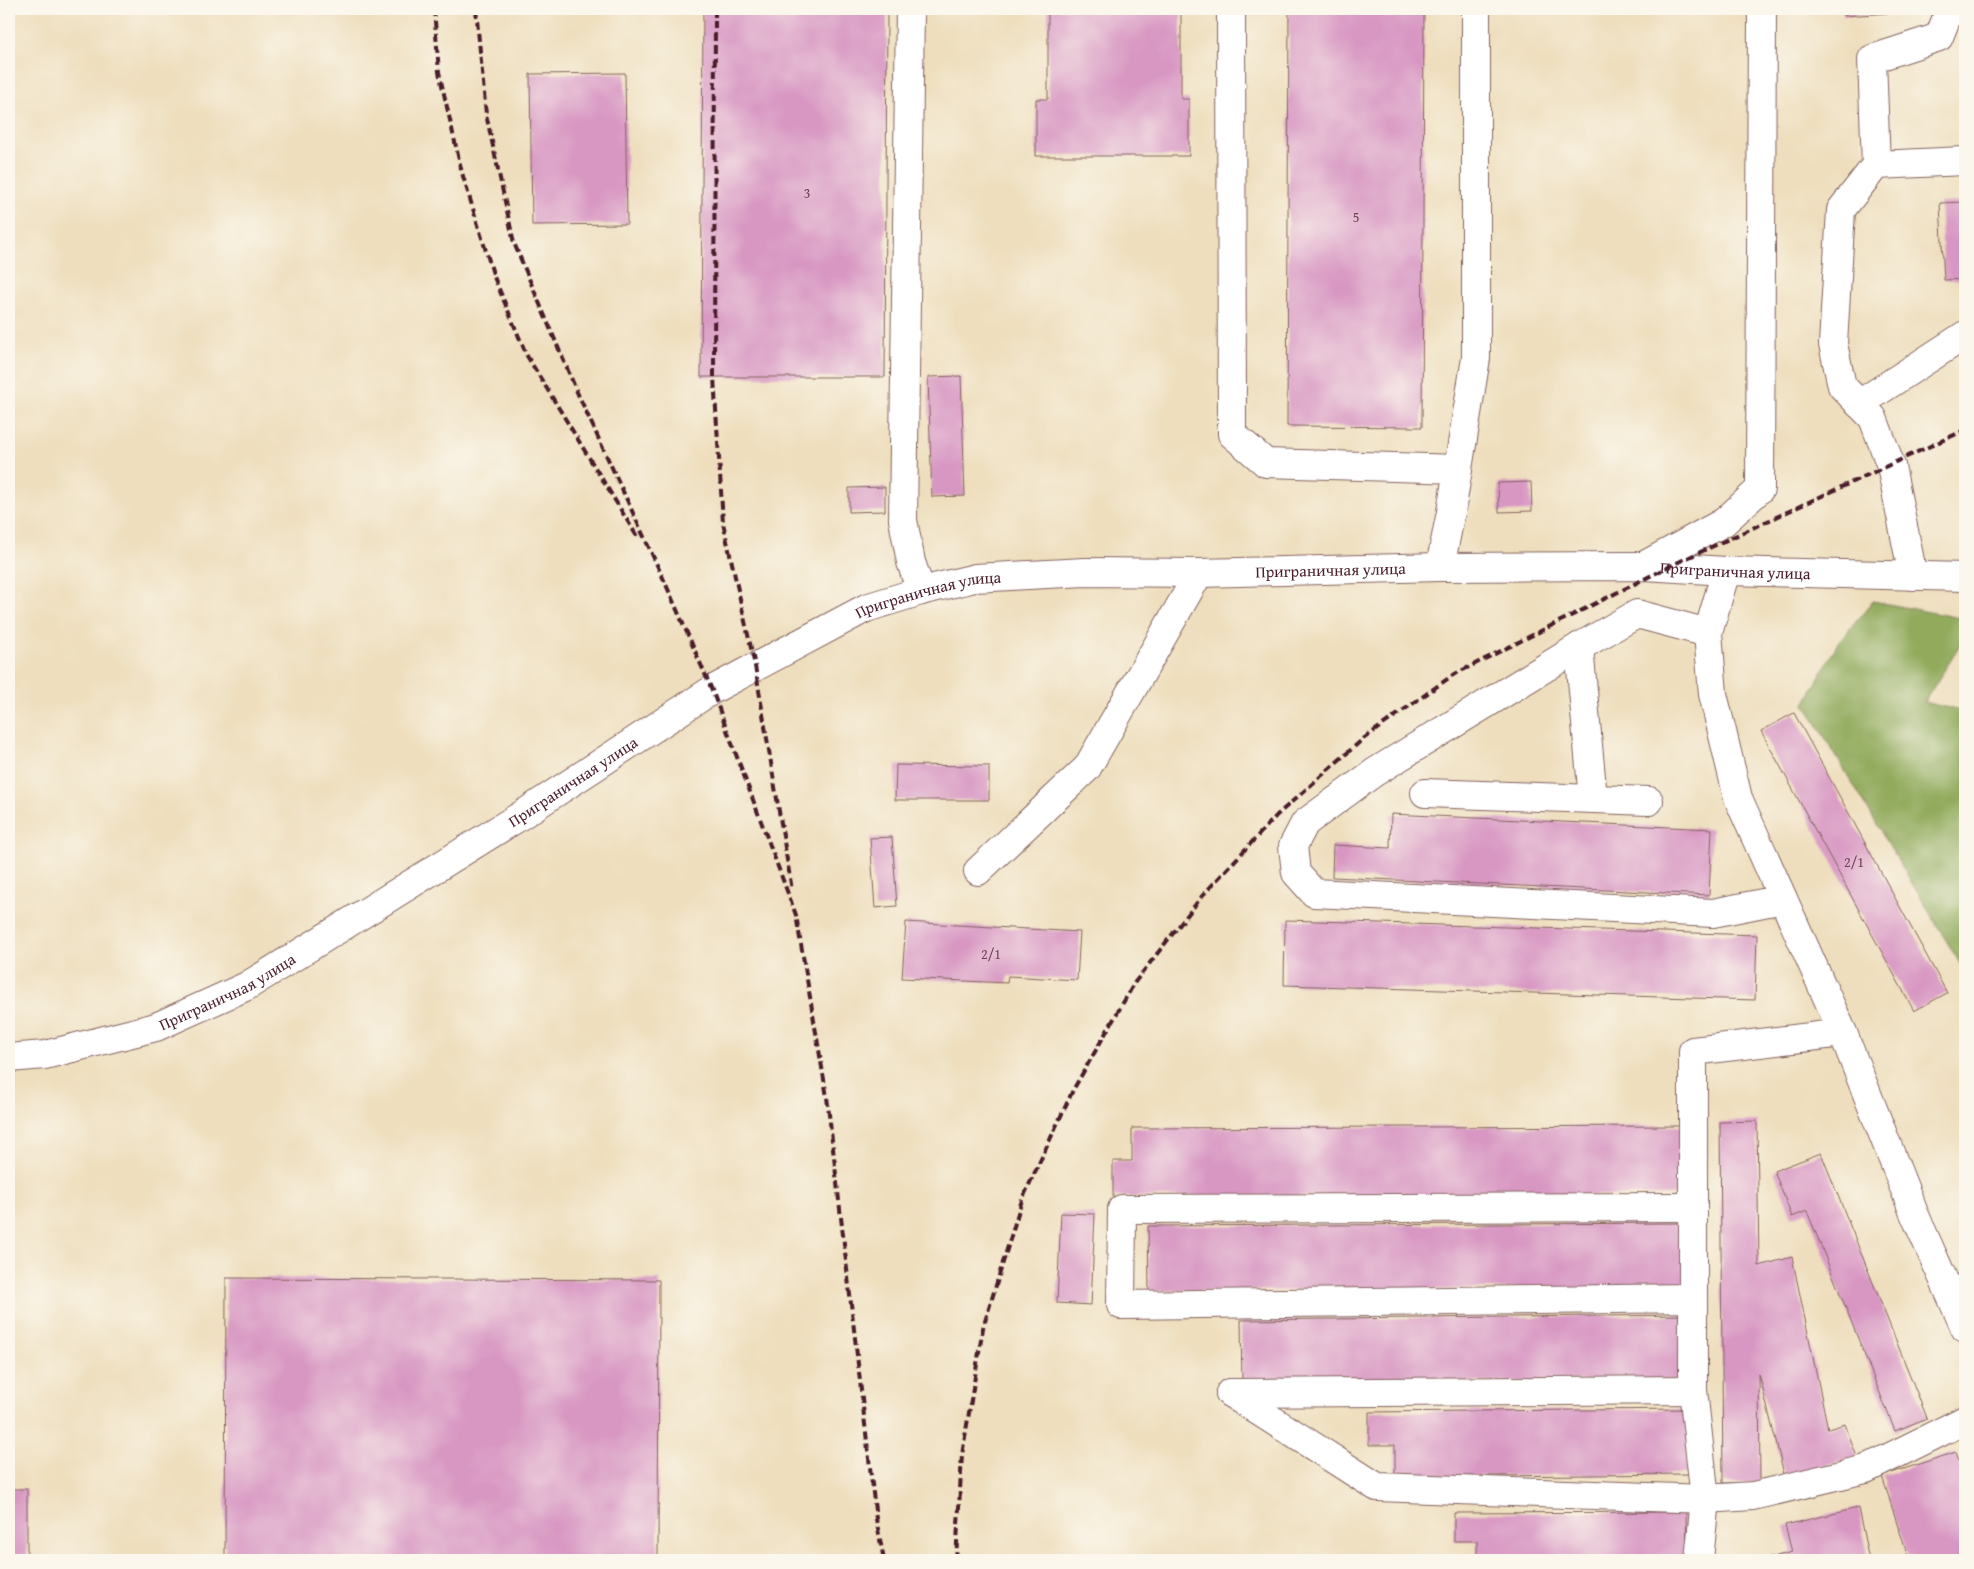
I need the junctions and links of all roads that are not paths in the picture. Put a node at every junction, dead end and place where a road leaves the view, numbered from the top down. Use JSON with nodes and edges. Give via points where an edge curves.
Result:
{"nodes":[{"id":1,"x":910,"y":9,"type":"edge"},
{"id":2,"x":1231,"y":9,"type":"edge"},
{"id":3,"x":1476,"y":9,"type":"edge"},
{"id":4,"x":1762,"y":9,"type":"edge"},
{"id":5,"x":1950,"y":9,"type":"edge"},
{"id":6,"x":1965,"y":161,"type":"edge"},
{"id":7,"x":1876,"y":165,"type":"junction"},
{"id":8,"x":1965,"y":335,"type":"edge"},
{"id":9,"x":1860,"y":404,"type":"junction"},
{"id":10,"x":1458,"y":469,"type":"junction"},
{"id":11,"x":1644,"y":566,"type":"junction"},
{"id":12,"x":1440,"y":567,"type":"junction"},
{"id":13,"x":1726,"y":571,"type":"junction"},
{"id":14,"x":1199,"y":573,"type":"junction"},
{"id":15,"x":1913,"y":576,"type":"junction"},
{"id":16,"x":1965,"y":577,"type":"edge"},
{"id":17,"x":921,"y":591,"type":"junction"},
{"id":18,"x":1708,"y":634,"type":"junction"},
{"id":19,"x":1579,"y":647,"type":"junction"},
{"id":20,"x":1425,"y":793,"type":"dead end"},
{"id":21,"x":1593,"y":799,"type":"junction"},
{"id":22,"x":1649,"y":801,"type":"dead end"},
{"id":23,"x":978,"y":871,"type":"dead end"},
{"id":24,"x":1783,"y":899,"type":"junction"},
{"id":25,"x":1843,"y":1033,"type":"junction"},
{"id":26,"x":9,"y":1058,"type":"edge"},
{"id":27,"x":1693,"y":1207,"type":"junction"},
{"id":28,"x":1693,"y":1298,"type":"junction"},
{"id":29,"x":1965,"y":1328,"type":"edge"},
{"id":30,"x":1693,"y":1390,"type":"junction"},
{"id":31,"x":1965,"y":1420,"type":"edge"},
{"id":32,"x":1705,"y":1500,"type":"junction"},
{"id":33,"x":1699,"y":1560,"type":"edge"}],
"edges":[{"from":1,"to":17,"type":"street","via":[[903,520],[911,562]]},
{"from":2,"to":10,"type":"street","via":[[1232,434],[1266,463]]},
{"from":3,"to":10,"type":"street","via":[[1476,358]]},
{"from":4,"to":11,"type":"street","via":[[1760,489],[1724,522]]},
{"from":5,"to":7,"type":"street","via":[[1939,37],[1872,59]]},
{"from":6,"to":7,"type":"street"},
{"from":7,"to":9,"type":"street","via":[[1841,210],[1833,344],[1842,386]]},
{"from":8,"to":9,"type":"street"},
{"from":9,"to":15,"type":"street","via":[[1873,418],[1891,466]]},
{"from":10,"to":12,"type":"street"},
{"from":11,"to":12,"type":"street","name":"Приграничная улица"},
{"from":11,"to":13,"type":"street","name":"Приграничная улица"},
{"from":12,"to":14,"type":"street","name":"Приграничная улица"},
{"from":13,"to":15,"type":"street","name":"Приграничная улица"},
{"from":13,"to":18,"type":"street"},
{"from":14,"to":17,"type":"street","name":"Приграничная улица","via":[[1085,572],[975,578]]},
{"from":14,"to":23,"type":"street","via":[[1087,768]]},
{"from":15,"to":16,"type":"street","name":"Приграничная улица"},
{"from":17,"to":26,"type":"street","name":"Приграничная улица","via":[[866,608],[712,690],[518,818],[248,986],[156,1027],[45,1054]]},
{"from":18,"to":19,"type":"street","via":[[1637,614]]},
{"from":18,"to":24,"type":"street","via":[[1713,694],[1738,798]]},
{"from":19,"to":21,"type":"street"},
{"from":19,"to":24,"type":"street","via":[[1375,772],[1305,823],[1293,846],[1296,873],[1314,893],[1714,913]]},
{"from":20,"to":21,"type":"street"},
{"from":21,"to":22,"type":"street"},
{"from":24,"to":25,"type":"street"},
{"from":25,"to":27,"type":"street","via":[[1693,1051]]},
{"from":25,"to":29,"type":"street","via":[[1914,1213]]},
{"from":27,"to":28,"type":"street"},
{"from":27,"to":28,"type":"street","via":[[1122,1209],[1121,1305]]},
{"from":28,"to":30,"type":"street"},
{"from":30,"to":32,"type":"street"},
{"from":30,"to":32,"type":"street","via":[[1230,1393],[1377,1487]]},
{"from":31,"to":32,"type":"street","via":[[1866,1469],[1753,1496]]},
{"from":32,"to":33,"type":"street"}]}
